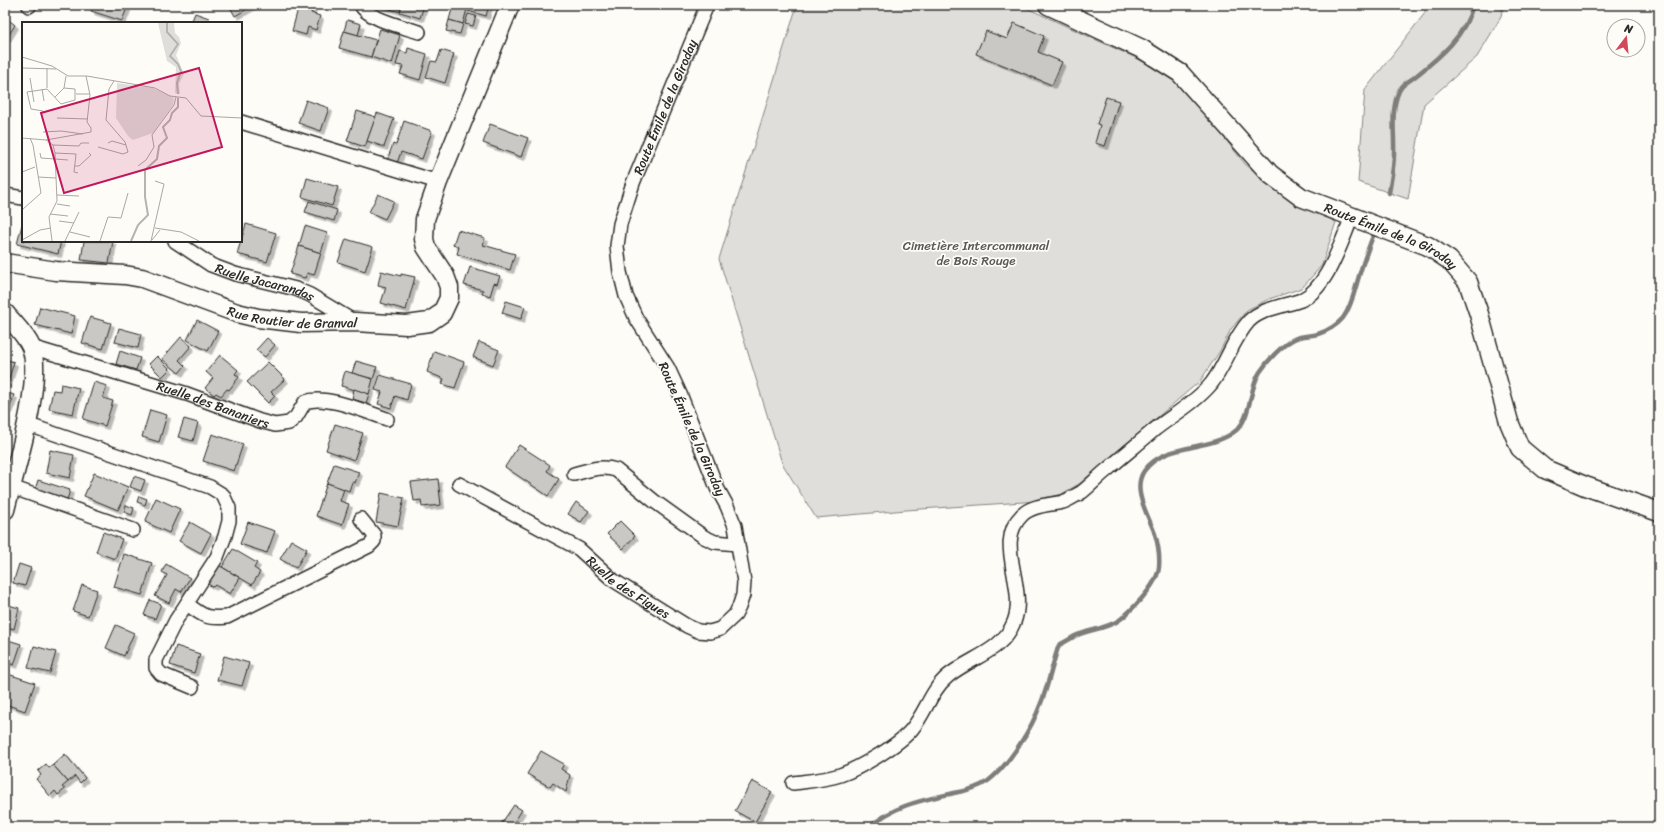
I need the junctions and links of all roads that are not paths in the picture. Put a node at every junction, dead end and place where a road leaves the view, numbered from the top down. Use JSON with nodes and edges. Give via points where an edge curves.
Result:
{"nodes":[{"id":1,"x":361,"y":5,"type":"edge"},
{"id":2,"x":510,"y":5,"type":"edge"},
{"id":3,"x":707,"y":5,"type":"edge"},
{"id":4,"x":1048,"y":5,"type":"edge"},
{"id":5,"x":419,"y":32,"type":"dead end"},
{"id":6,"x":242,"y":122,"type":"edge"},
{"id":7,"x":438,"y":182,"type":"junction"},
{"id":8,"x":5,"y":195,"type":"edge"},
{"id":9,"x":22,"y":198,"type":"edge"},
{"id":10,"x":1352,"y":217,"type":"junction"},
{"id":11,"x":176,"y":242,"type":"edge"},
{"id":12,"x":5,"y":263,"type":"edge"},
{"id":13,"x":5,"y":313,"type":"edge"},
{"id":14,"x":355,"y":322,"type":"junction"},
{"id":15,"x":31,"y":347,"type":"junction"},
{"id":16,"x":387,"y":418,"type":"dead end"},
{"id":17,"x":26,"y":424,"type":"junction"},
{"id":18,"x":574,"y":474,"type":"dead end"},
{"id":19,"x":10,"y":481,"type":"edge"},
{"id":20,"x":459,"y":484,"type":"dead end"},
{"id":21,"x":5,"y":510,"type":"edge"},
{"id":22,"x":1659,"y":512,"type":"edge"},
{"id":23,"x":361,"y":519,"type":"dead end"},
{"id":24,"x":133,"y":530,"type":"dead end"},
{"id":25,"x":737,"y":544,"type":"junction"},
{"id":26,"x":187,"y":604,"type":"junction"},
{"id":27,"x":192,"y":687,"type":"dead end"},
{"id":28,"x":793,"y":783,"type":"dead end"}],
"edges":[{"from":1,"to":5,"type":"street","via":[[374,17]]},
{"from":2,"to":7,"type":"street","name":"Rue Routier de Granval"},
{"from":3,"to":25,"type":"street","name":"Route Émile de la Giroday","via":[[633,183],[620,224],[617,246],[626,296],[636,318],[668,368],[680,394],[717,488],[732,516]]},
{"from":4,"to":10,"type":"street","name":"Route Émile de la Giroday","via":[[1142,49],[1180,73],[1270,174],[1302,197]]},
{"from":6,"to":7,"type":"street"},
{"from":7,"to":14,"type":"street","name":"Rue Routier de Granval","via":[[425,219],[424,239],[426,247],[446,276],[449,287],[449,298],[442,313],[429,322],[407,325]]},
{"from":8,"to":9,"type":"street"},
{"from":10,"to":22,"type":"street","name":"Route Émile de la Giroday","via":[[1428,246],[1449,260],[1468,282],[1508,422],[1520,448],[1545,469]]},
{"from":10,"to":28,"type":"street","via":[[1324,279],[1314,292],[1303,299],[1251,319],[1212,383],[1202,394],[1149,434],[1081,492],[1066,501],[1040,506],[1024,513],[1015,523],[1010,535],[1009,551],[1017,586],[1017,607],[1014,622],[998,646],[962,665],[946,678],[911,730],[885,750],[864,764],[839,775]]},
{"from":11,"to":14,"type":"street","name":"Ruelle Jacarandas","via":[[211,265],[235,274],[296,289]]},
{"from":12,"to":14,"type":"street","name":"Rue Routier de Granval","via":[[56,271],[142,278],[237,313],[258,318],[301,323]]},
{"from":13,"to":15,"type":"street"},
{"from":15,"to":16,"type":"street","name":"Ruelle des Bananiers","via":[[187,394],[275,425],[290,423],[305,402],[312,399],[331,401]]},
{"from":15,"to":17,"type":"street","via":[[35,363],[34,384]]},
{"from":17,"to":19,"type":"street"},
{"from":17,"to":26,"type":"street","via":[[210,487],[223,495],[229,508],[225,536],[217,557]]},
{"from":18,"to":25,"type":"street","via":[[596,468],[616,470],[704,537],[715,542]]},
{"from":19,"to":21,"type":"street"},
{"from":19,"to":24,"type":"street"},
{"from":20,"to":25,"type":"street","name":"Ruelle des Figues","via":[[579,549],[613,580],[687,626],[698,630],[710,632],[720,629],[740,607],[744,582]]},
{"from":23,"to":26,"type":"street","via":[[374,535],[374,542],[369,546],[227,617],[212,618]]},
{"from":26,"to":27,"type":"street","via":[[156,660],[156,668],[161,674]]}]}
